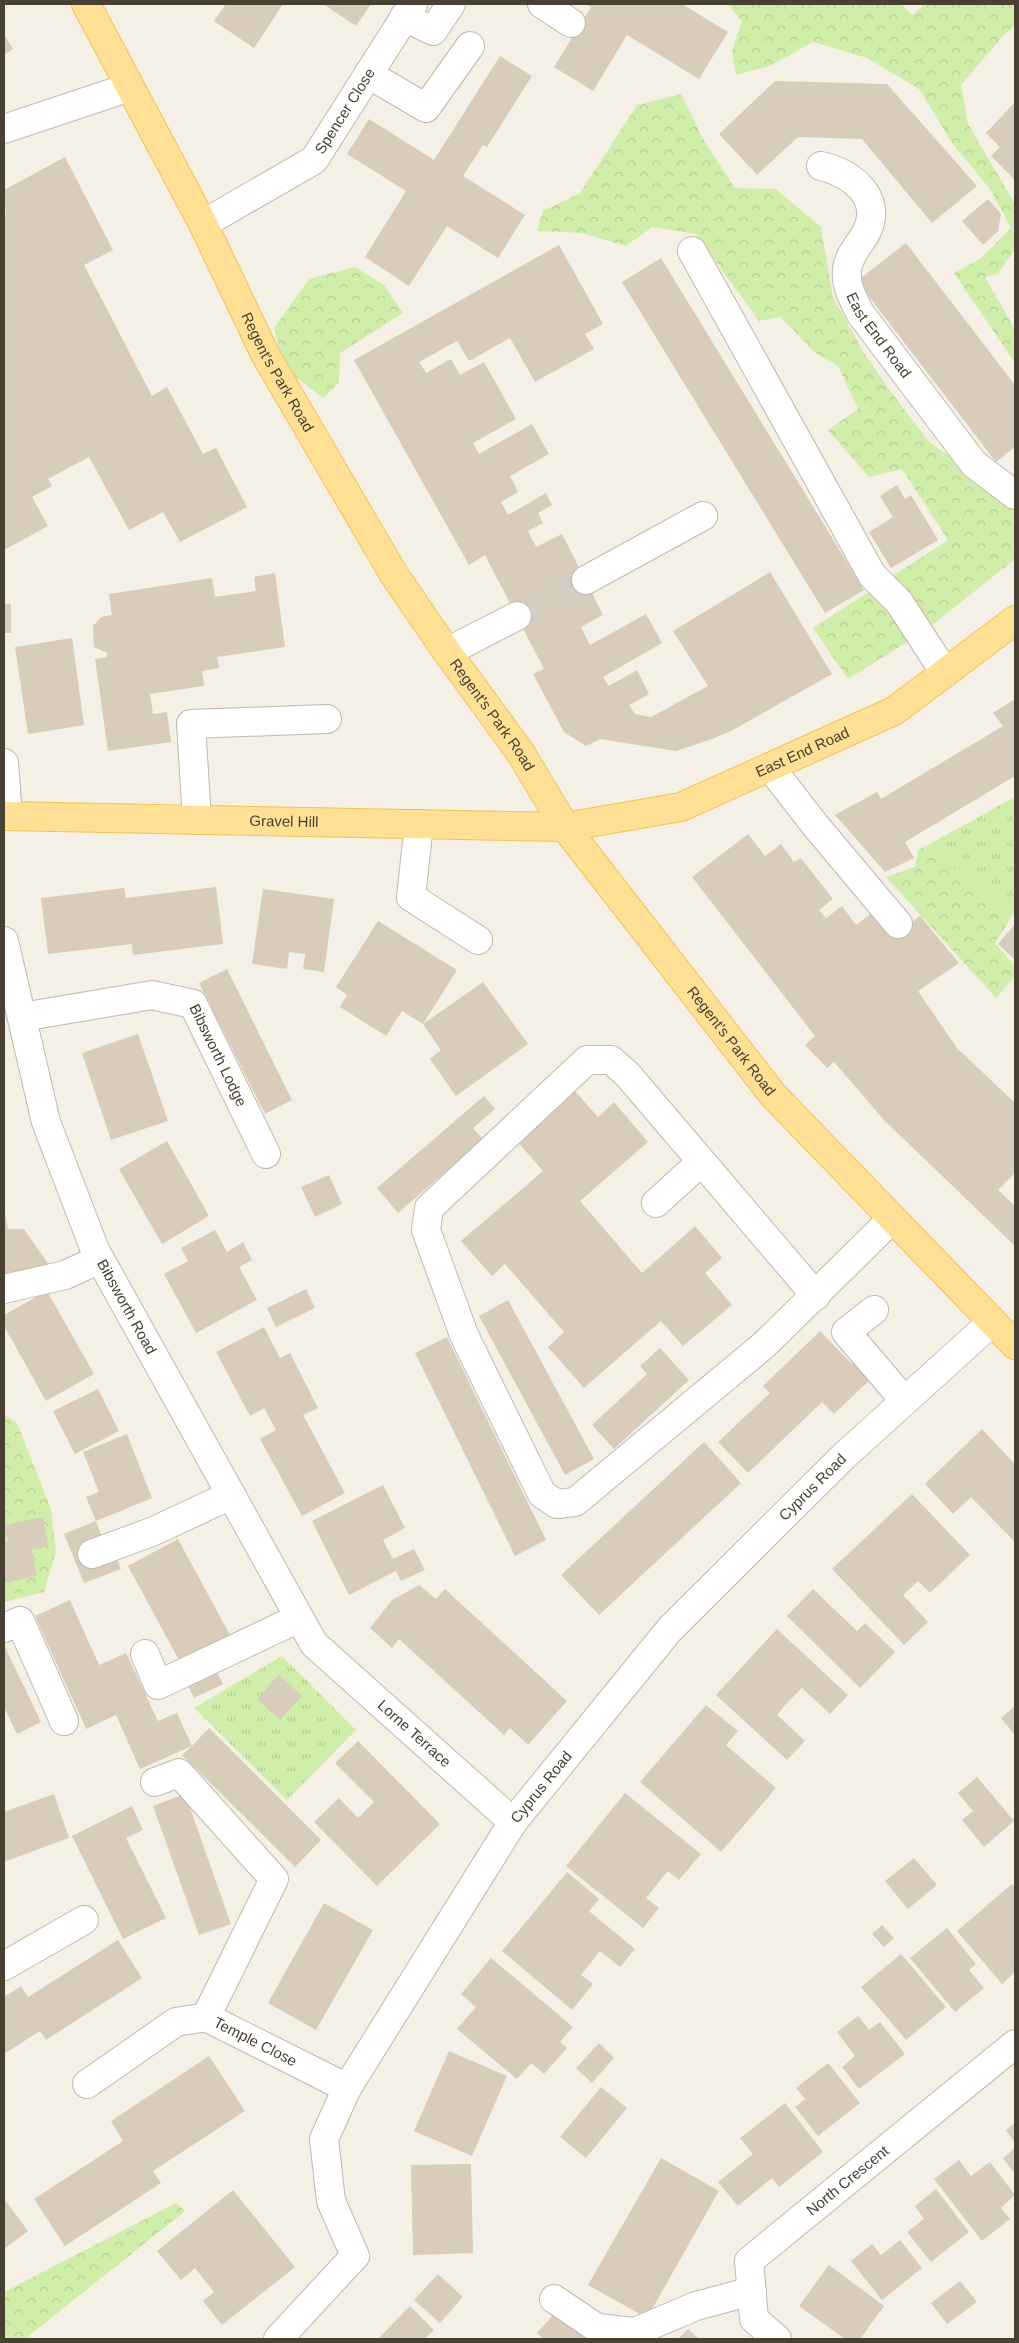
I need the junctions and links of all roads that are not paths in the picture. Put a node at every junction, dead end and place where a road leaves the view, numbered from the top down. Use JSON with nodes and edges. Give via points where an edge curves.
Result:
{"nodes":[{"id":1,"x":86,"y":4,"type":"edge"},
{"id":2,"x":451,"y":4,"type":"edge"},
{"id":3,"x":542,"y":4,"type":"edge"},
{"id":4,"x":408,"y":10,"type":"edge"},
{"id":5,"x":571,"y":23,"type":"dead end"},
{"id":6,"x":470,"y":46,"type":"dead end"},
{"id":7,"x":368,"y":74,"type":"junction"},
{"id":8,"x":130,"y":87,"type":"junction"},
{"id":9,"x":4,"y":129,"type":"edge"},
{"id":10,"x":821,"y":166,"type":"dead end"},
{"id":11,"x":203,"y":224,"type":"junction"},
{"id":12,"x":692,"y":251,"type":"dead end"},
{"id":13,"x":1015,"y":495,"type":"edge"},
{"id":14,"x":703,"y":516,"type":"dead end"},
{"id":15,"x":586,"y":580,"type":"tunnel mouth"},
{"id":16,"x":517,"y":616,"type":"tunnel mouth"},
{"id":17,"x":1015,"y":620,"type":"edge"},
{"id":18,"x":447,"y":652,"type":"junction"},
{"id":19,"x":945,"y":673,"type":"junction"},
{"id":20,"x":327,"y":719,"type":"dead end"},
{"id":21,"x":4,"y":763,"type":"edge"},
{"id":22,"x":770,"y":767,"type":"junction"},
{"id":23,"x":6,"y":816,"type":"edge"},
{"id":24,"x":197,"y":820,"type":"junction"},
{"id":25,"x":419,"y":824,"type":"junction"},
{"id":26,"x":564,"y":827,"type":"junction"},
{"id":27,"x":898,"y":924,"type":"dead end"},
{"id":28,"x":478,"y":940,"type":"dead end"},
{"id":29,"x":4,"y":941,"type":"edge"},
{"id":30,"x":22,"y":1017,"type":"junction"},
{"id":31,"x":266,"y":1154,"type":"dead end"},
{"id":32,"x":701,"y":1162,"type":"junction"},
{"id":33,"x":656,"y":1203,"type":"dead end"},
{"id":34,"x":892,"y":1219,"type":"junction"},
{"id":35,"x":100,"y":1259,"type":"junction"},
{"id":36,"x":4,"y":1289,"type":"edge"},
{"id":37,"x":816,"y":1296,"type":"junction"},
{"id":38,"x":874,"y":1310,"type":"dead end"},
{"id":39,"x":992,"y":1322,"type":"junction"},
{"id":40,"x":1015,"y":1345,"type":"edge"},
{"id":41,"x":904,"y":1400,"type":"junction"},
{"id":42,"x":231,"y":1495,"type":"junction"},
{"id":43,"x":92,"y":1554,"type":"dead end"},
{"id":44,"x":299,"y":1618,"type":"junction"},
{"id":45,"x":4,"y":1628,"type":"edge"},
{"id":46,"x":314,"y":1644,"type":"joint"},
{"id":47,"x":144,"y":1654,"type":"dead end"},
{"id":48,"x":64,"y":1721,"type":"dead end"},
{"id":49,"x":155,"y":1782,"type":"dead end"},
{"id":50,"x":513,"y":1822,"type":"junction"},
{"id":51,"x":84,"y":1920,"type":"dead end"},
{"id":52,"x":4,"y":1966,"type":"edge"},
{"id":53,"x":206,"y":2017,"type":"junction"},
{"id":54,"x":1015,"y":2044,"type":"edge"},
{"id":55,"x":87,"y":2084,"type":"dead end"},
{"id":56,"x":347,"y":2088,"type":"junction"},
{"id":57,"x":752,"y":2291,"type":"junction"},
{"id":58,"x":554,"y":2299,"type":"dead end"},
{"id":59,"x":278,"y":2339,"type":"edge"},
{"id":60,"x":777,"y":2339,"type":"edge"}],
"edges":[{"from":1,"to":8,"type":"main road","name":"Regent's Park Road"},
{"from":2,"to":4,"type":"street","via":[[433,31]]},
{"from":3,"to":5,"type":"street"},
{"from":4,"to":7,"type":"street","name":"Spencer Close"},
{"from":6,"to":7,"type":"street","via":[[426,108]]},
{"from":7,"to":11,"type":"street","name":"Spencer Close","via":[[314,160]]},
{"from":8,"to":9,"type":"street"},
{"from":8,"to":11,"type":"main road","name":"Regent's Park Road"},
{"from":10,"to":13,"type":"street","name":"East End Road","via":[[851,177],[870,201],[873,214],[847,268],[849,289],[860,313],[974,464]]},
{"from":11,"to":18,"type":"main road","name":"Regent's Park Road","via":[[265,354],[393,573]]},
{"from":12,"to":19,"type":"street","via":[[872,574],[899,602]]},
{"from":14,"to":15,"type":"street"},
{"from":16,"to":18,"type":"street"},
{"from":17,"to":19,"type":"main road","name":"East End Road"},
{"from":18,"to":26,"type":"main road","name":"Regent's Park Road","via":[[520,752]]},
{"from":19,"to":22,"type":"main road","name":"East End Road","via":[[894,711]]},
{"from":20,"to":24,"type":"street","via":[[191,724]]},
{"from":21,"to":23,"type":"street"},
{"from":22,"to":26,"type":"main road","name":"East End Road","via":[[681,807]]},
{"from":22,"to":27,"type":"street"},
{"from":23,"to":24,"type":"main road","name":"Gravel Hill"},
{"from":24,"to":25,"type":"main road","name":"Gravel Hill"},
{"from":25,"to":26,"type":"main road","name":"Gravel Hill"},
{"from":25,"to":28,"type":"street","via":[[412,898]]},
{"from":26,"to":34,"type":"main road","name":"Regent's Park Road","via":[[773,1095]]},
{"from":29,"to":30,"type":"street","name":"Bibsworth Road"},
{"from":30,"to":31,"type":"street","name":"Bibsworth Lodge","via":[[152,995],[193,1004]]},
{"from":30,"to":35,"type":"street","name":"Bibsworth Road","via":[[46,1122]]},
{"from":32,"to":33,"type":"street"},
{"from":32,"to":37,"type":"street"},
{"from":32,"to":37,"type":"street","via":[[627,1074],[611,1060],[587,1060],[429,1208],[426,1230],[464,1335],[542,1494],[557,1504],[574,1502],[764,1345]]},
{"from":34,"to":37,"type":"street"},
{"from":34,"to":39,"type":"main road","name":"Regent's Park Road"},
{"from":35,"to":36,"type":"street","via":[[65,1275]]},
{"from":35,"to":42,"type":"street","name":"Bibsworth Road"},
{"from":38,"to":41,"type":"street","via":[[846,1332]]},
{"from":39,"to":40,"type":"main road","name":"Regent's Park Road"},
{"from":39,"to":41,"type":"street","name":"Cyprus Road"},
{"from":41,"to":50,"type":"street","name":"Cyprus Road","via":[[670,1629]]},
{"from":42,"to":43,"type":"street","via":[[154,1531]]},
{"from":42,"to":44,"type":"street","name":"Bibsworth Road"},
{"from":44,"to":46,"type":"street","name":"Bibsworth Road"},
{"from":44,"to":47,"type":"street","via":[[158,1685]]},
{"from":45,"to":48,"type":"street","via":[[20,1621]]},
{"from":46,"to":50,"type":"street","name":"Lorne Terrace"},
{"from":49,"to":53,"type":"street","via":[[179,1772],[274,1879]]},
{"from":50,"to":56,"type":"street","name":"Cyprus Road"},
{"from":51,"to":52,"type":"street"},
{"from":53,"to":55,"type":"street","name":"Temple Close","via":[[176,2022]]},
{"from":53,"to":56,"type":"street","name":"Temple Close"},
{"from":54,"to":57,"type":"street","name":"North Crescent","via":[[750,2261]]},
{"from":56,"to":59,"type":"street","name":"Cyprus Road","via":[[324,2138],[332,2202],[355,2256]]},
{"from":57,"to":58,"type":"street","via":[[696,2306],[635,2332],[597,2328]]},
{"from":57,"to":60,"type":"street","name":"North Crescent","via":[[754,2319]]}]}
